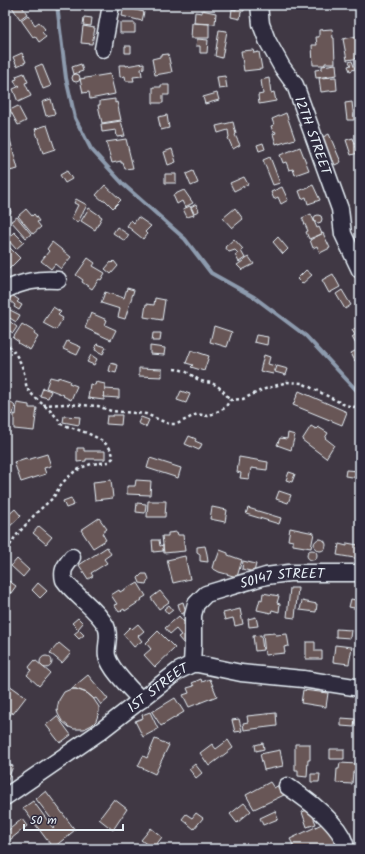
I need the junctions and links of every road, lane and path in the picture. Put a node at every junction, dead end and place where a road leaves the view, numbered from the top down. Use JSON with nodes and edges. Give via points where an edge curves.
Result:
{"nodes":[{"id":1,"x":111,"y":5,"type":"edge"},
{"id":2,"x":259,"y":5,"type":"edge"},
{"id":3,"x":103,"y":49,"type":"dead end"},
{"id":4,"x":360,"y":270,"type":"edge"},
{"id":5,"x":58,"y":280,"type":"dead end"},
{"id":6,"x":5,"y":290,"type":"edge"},
{"id":7,"x":5,"y":341,"type":"edge"},
{"id":8,"x":174,"y":369,"type":"dead end"},
{"id":9,"x":230,"y":400,"type":"junction"},
{"id":10,"x":360,"y":404,"type":"edge"},
{"id":11,"x":43,"y":405,"type":"junction"},
{"id":12,"x":5,"y":554,"type":"edge"},
{"id":13,"x":72,"y":558,"type":"dead end"},
{"id":14,"x":360,"y":573,"type":"edge"},
{"id":15,"x":192,"y":664,"type":"junction"},
{"id":16,"x":360,"y":688,"type":"edge"},
{"id":17,"x":141,"y":700,"type":"junction"},
{"id":18,"x":287,"y":786,"type":"dead end"},
{"id":19,"x":5,"y":797,"type":"edge"},
{"id":20,"x":346,"y":849,"type":"edge"}],
"edges":[{"from":1,"to":3,"type":"street"},
{"from":2,"to":4,"type":"street","name":"12TH STREET","via":[[261,24],[267,40],[295,85],[340,209],[343,234]]},
{"from":5,"to":6,"type":"street","via":[[28,281]]},
{"from":7,"to":11,"type":"path","via":[[20,361],[26,386]]},
{"from":8,"to":9,"type":"path","via":[[183,370],[199,380],[211,383]]},
{"from":9,"to":10,"type":"path","via":[[244,399],[287,382],[302,383],[345,405],[354,407]]},
{"from":9,"to":11,"type":"path","via":[[225,408],[208,416],[197,414],[177,424],[169,424],[146,414],[111,411],[98,406]]},
{"from":11,"to":12,"type":"path","via":[[61,424],[105,442],[113,453],[113,458],[109,462],[83,467],[62,482],[53,498],[15,537]]},
{"from":13,"to":17,"type":"street","via":[[64,567],[64,580],[105,625],[109,633],[108,658],[117,674]]},
{"from":14,"to":15,"type":"street","name":"50147 STREET","via":[[289,573],[266,576],[206,594],[194,610]]},
{"from":15,"to":16,"type":"street","name":"1ST STREET"},
{"from":15,"to":17,"type":"street","name":"1ST STREET","via":[[178,671]]},
{"from":17,"to":19,"type":"street","name":"1ST STREET","via":[[75,750]]},
{"from":18,"to":20,"type":"street","via":[[329,820],[346,843]]}]}
